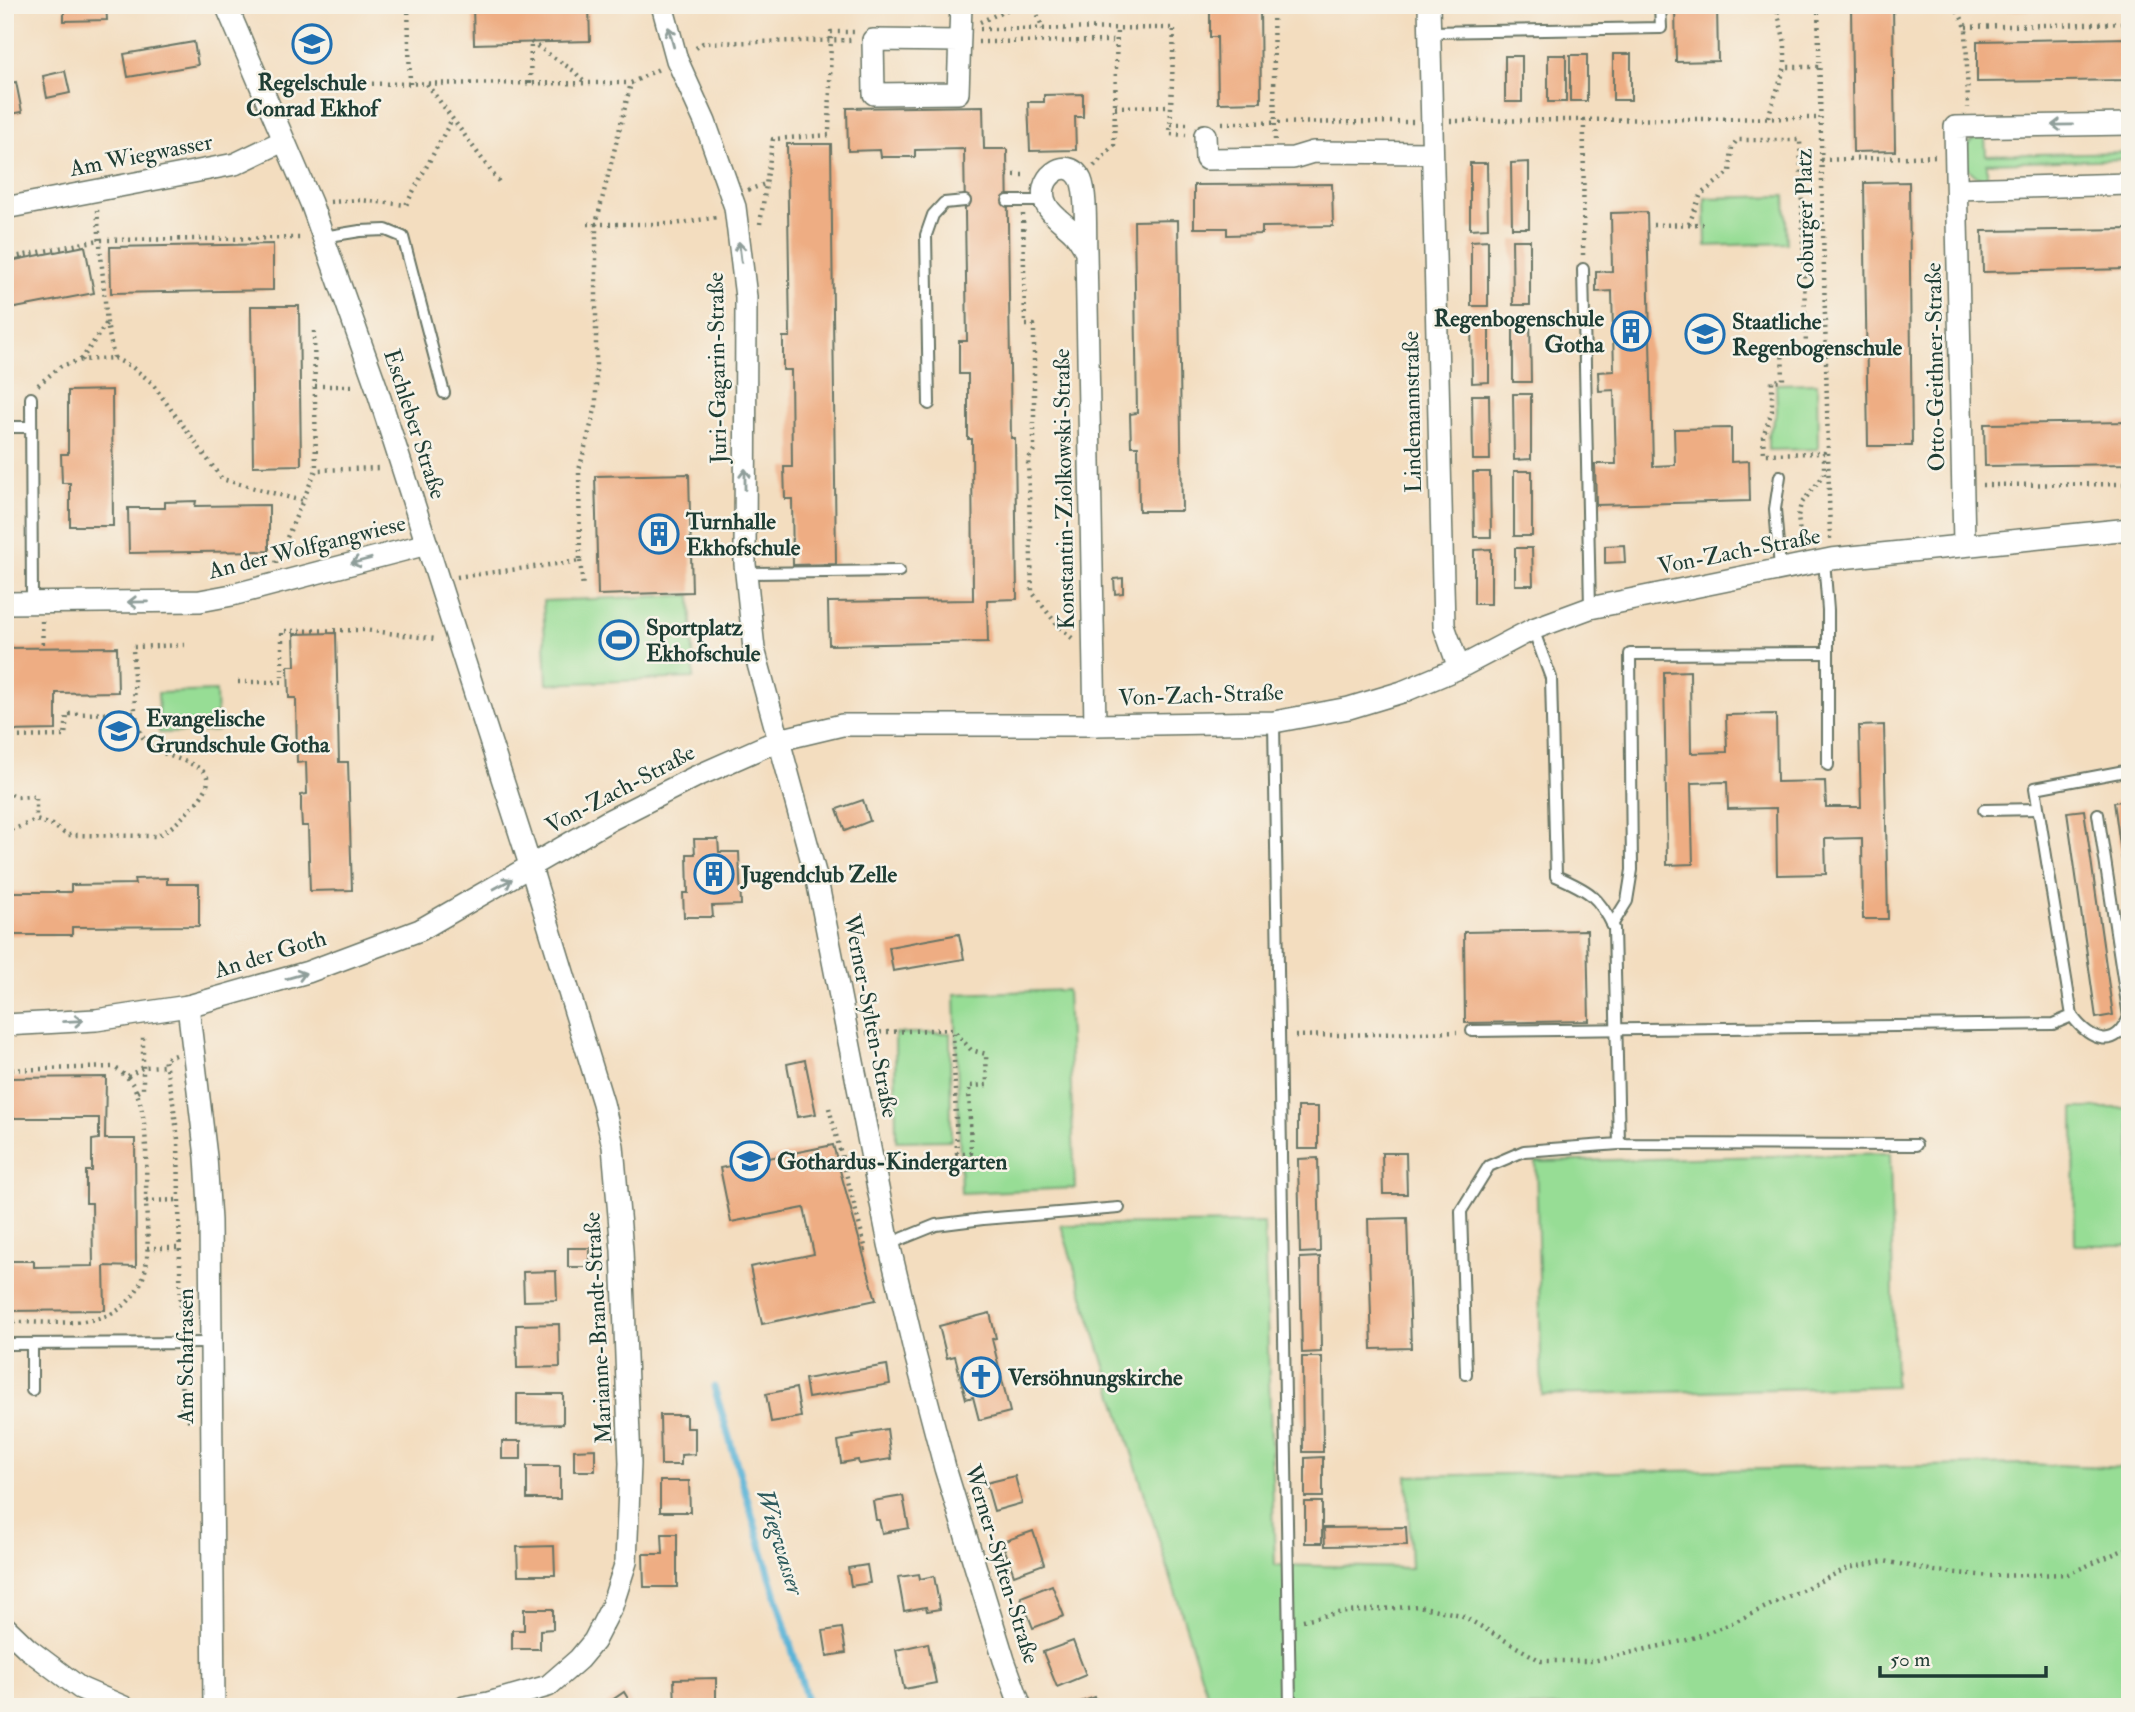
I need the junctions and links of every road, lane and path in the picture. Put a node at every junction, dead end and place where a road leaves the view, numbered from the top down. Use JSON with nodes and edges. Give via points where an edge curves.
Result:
{"nodes":[{"id":1,"x":226,"y":5,"type":"edge"},
{"id":2,"x":408,"y":5,"type":"edge"},
{"id":3,"x":662,"y":5,"type":"edge"},
{"id":4,"x":961,"y":5,"type":"edge"},
{"id":5,"x":1018,"y":5,"type":"edge"},
{"id":6,"x":1028,"y":5,"type":"edge"},
{"id":7,"x":1273,"y":5,"type":"edge"},
{"id":8,"x":1429,"y":5,"type":"edge"},
{"id":9,"x":1660,"y":5,"type":"edge"},
{"id":10,"x":1776,"y":5,"type":"edge"},
{"id":11,"x":1818,"y":5,"type":"edge"},
{"id":12,"x":1955,"y":5,"type":"edge"},
{"id":13,"x":2130,"y":23,"type":"edge"},
{"id":14,"x":1966,"y":26,"type":"junction"},
{"id":15,"x":1118,"y":28,"type":"dead end"},
{"id":16,"x":1044,"y":29,"type":"dead end"},
{"id":17,"x":1429,"y":32,"type":"junction"},
{"id":18,"x":967,"y":37,"type":"junction"},
{"id":19,"x":867,"y":40,"type":"junction"},
{"id":20,"x":1117,"y":41,"type":"junction"},
{"id":21,"x":703,"y":43,"type":"dead end"},
{"id":22,"x":677,"y":60,"type":"junction"},
{"id":23,"x":1785,"y":67,"type":"junction"},
{"id":24,"x":1819,"y":67,"type":"junction"},
{"id":25,"x":426,"y":83,"type":"junction"},
{"id":26,"x":530,"y":83,"type":"junction"},
{"id":27,"x":585,"y":83,"type":"junction"},
{"id":28,"x":631,"y":83,"type":"junction"},
{"id":29,"x":259,"y":84,"type":"junction"},
{"id":30,"x":410,"y":84,"type":"junction"},
{"id":31,"x":1171,"y":106,"type":"dead end"},
{"id":32,"x":1115,"y":107,"type":"junction"},
{"id":33,"x":1768,"y":117,"type":"junction"},
{"id":34,"x":1820,"y":118,"type":"junction"},
{"id":35,"x":452,"y":119,"type":"junction"},
{"id":36,"x":1584,"y":119,"type":"junction"},
{"id":37,"x":1275,"y":122,"type":"junction"},
{"id":38,"x":1432,"y":122,"type":"junction"},
{"id":39,"x":1171,"y":124,"type":"dead end"},
{"id":40,"x":2130,"y":124,"type":"edge"},
{"id":41,"x":1962,"y":127,"type":"junction"},
{"id":42,"x":1201,"y":129,"type":"junction"},
{"id":43,"x":1170,"y":134,"type":"dead end"},
{"id":44,"x":283,"y":141,"type":"junction"},
{"id":45,"x":1432,"y":152,"type":"junction"},
{"id":46,"x":1956,"y":156,"type":"junction"},
{"id":47,"x":1276,"y":158,"type":"junction"},
{"id":48,"x":1821,"y":160,"type":"junction"},
{"id":49,"x":1007,"y":175,"type":"dead end"},
{"id":50,"x":1081,"y":180,"type":"junction"},
{"id":51,"x":499,"y":182,"type":"dead end"},
{"id":52,"x":2130,"y":184,"type":"edge"},
{"id":53,"x":1957,"y":189,"type":"junction"},
{"id":54,"x":95,"y":190,"type":"junction"},
{"id":55,"x":965,"y":201,"type":"dead end"},
{"id":56,"x":1007,"y":201,"type":"dead end"},
{"id":57,"x":1037,"y":201,"type":"junction"},
{"id":58,"x":311,"y":203,"type":"junction"},
{"id":59,"x":5,"y":208,"type":"edge"},
{"id":60,"x":736,"y":214,"type":"junction"},
{"id":61,"x":1703,"y":223,"type":"dead end"},
{"id":62,"x":588,"y":224,"type":"dead end"},
{"id":63,"x":596,"y":224,"type":"junction"},
{"id":64,"x":1689,"y":224,"type":"junction"},
{"id":65,"x":1653,"y":225,"type":"dead end"},
{"id":66,"x":323,"y":237,"type":"junction"},
{"id":67,"x":99,"y":240,"type":"junction"},
{"id":68,"x":1086,"y":251,"type":"junction"},
{"id":69,"x":5,"y":259,"type":"edge"},
{"id":70,"x":1583,"y":269,"type":"joint"},
{"id":71,"x":107,"y":324,"type":"junction"},
{"id":72,"x":314,"y":331,"type":"dead end"},
{"id":73,"x":114,"y":358,"type":"junction"},
{"id":74,"x":81,"y":360,"type":"junction"},
{"id":75,"x":315,"y":386,"type":"junction"},
{"id":76,"x":376,"y":386,"type":"junction"},
{"id":77,"x":444,"y":393,"type":"dead end"},
{"id":78,"x":31,"y":398,"type":"joint"},
{"id":79,"x":929,"y":404,"type":"dead end"},
{"id":80,"x":5,"y":427,"type":"edge"},
{"id":81,"x":31,"y":427,"type":"junction"},
{"id":82,"x":401,"y":467,"type":"junction"},
{"id":83,"x":316,"y":470,"type":"junction"},
{"id":84,"x":1780,"y":476,"type":"dead end"},
{"id":85,"x":2130,"y":484,"type":"edge"},
{"id":86,"x":1963,"y":485,"type":"junction"},
{"id":87,"x":302,"y":501,"type":"junction"},
{"id":88,"x":2130,"y":529,"type":"edge"},
{"id":89,"x":427,"y":544,"type":"junction"},
{"id":90,"x":1964,"y":544,"type":"junction"},
{"id":91,"x":1827,"y":559,"type":"junction"},
{"id":92,"x":580,"y":561,"type":"junction"},
{"id":93,"x":1803,"y":564,"type":"junction"},
{"id":94,"x":1780,"y":568,"type":"junction"},
{"id":95,"x":899,"y":571,"type":"dead end"},
{"id":96,"x":746,"y":573,"type":"junction"},
{"id":97,"x":438,"y":579,"type":"junction"},
{"id":98,"x":266,"y":586,"type":"junction"},
{"id":99,"x":583,"y":587,"type":"dead end"},
{"id":100,"x":5,"y":603,"type":"edge"},
{"id":101,"x":32,"y":603,"type":"junction"},
{"id":102,"x":1590,"y":608,"type":"junction"},
{"id":103,"x":1533,"y":629,"type":"junction"},
{"id":104,"x":458,"y":641,"type":"junction"},
{"id":105,"x":186,"y":645,"type":"dead end"},
{"id":106,"x":1828,"y":653,"type":"junction"},
{"id":107,"x":1094,"y":657,"type":"junction"},
{"id":108,"x":1459,"y":668,"type":"junction"},
{"id":109,"x":238,"y":682,"type":"dead end"},
{"id":110,"x":135,"y":713,"type":"junction"},
{"id":111,"x":1274,"y":722,"type":"junction"},
{"id":112,"x":1095,"y":725,"type":"junction"},
{"id":113,"x":5,"y":737,"type":"edge"},
{"id":114,"x":779,"y":740,"type":"junction"},
{"id":115,"x":1828,"y":765,"type":"dead end"},
{"id":116,"x":2130,"y":770,"type":"edge"},
{"id":117,"x":5,"y":791,"type":"edge"},
{"id":118,"x":2038,"y":809,"type":"junction"},
{"id":119,"x":1984,"y":810,"type":"dead end"},
{"id":120,"x":2098,"y":814,"type":"dead end"},
{"id":121,"x":36,"y":820,"type":"junction"},
{"id":122,"x":5,"y":833,"type":"edge"},
{"id":123,"x":531,"y":868,"type":"junction"},
{"id":124,"x":1612,"y":925,"type":"junction"},
{"id":125,"x":188,"y":1006,"type":"junction"},
{"id":126,"x":143,"y":1013,"type":"junction"},
{"id":127,"x":2072,"y":1016,"type":"junction"},
{"id":128,"x":5,"y":1024,"type":"edge"},
{"id":129,"x":953,"y":1029,"type":"junction"},
{"id":130,"x":1615,"y":1029,"type":"junction"},
{"id":131,"x":1472,"y":1031,"type":"joint"},
{"id":132,"x":848,"y":1035,"type":"junction"},
{"id":133,"x":1280,"y":1036,"type":"junction"},
{"id":134,"x":193,"y":1049,"type":"junction"},
{"id":135,"x":165,"y":1066,"type":"junction"},
{"id":136,"x":144,"y":1067,"type":"junction"},
{"id":137,"x":5,"y":1070,"type":"edge"},
{"id":138,"x":128,"y":1076,"type":"junction"},
{"id":139,"x":137,"y":1093,"type":"junction"},
{"id":140,"x":829,"y":1108,"type":"dead end"},
{"id":141,"x":1619,"y":1144,"type":"junction"},
{"id":142,"x":1916,"y":1145,"type":"dead end"},
{"id":143,"x":855,"y":1185,"type":"dead end"},
{"id":144,"x":848,"y":1191,"type":"junction"},
{"id":145,"x":180,"y":1200,"type":"junction"},
{"id":146,"x":146,"y":1201,"type":"junction"},
{"id":147,"x":1119,"y":1208,"type":"dead end"},
{"id":148,"x":889,"y":1244,"type":"junction"},
{"id":149,"x":147,"y":1248,"type":"junction"},
{"id":150,"x":181,"y":1248,"type":"junction"},
{"id":151,"x":862,"y":1251,"type":"dead end"},
{"id":152,"x":5,"y":1322,"type":"edge"},
{"id":153,"x":181,"y":1343,"type":"junction"},
{"id":154,"x":211,"y":1343,"type":"junction"},
{"id":155,"x":5,"y":1344,"type":"edge"},
{"id":156,"x":32,"y":1344,"type":"junction"},
{"id":157,"x":1465,"y":1374,"type":"dead end"},
{"id":158,"x":32,"y":1390,"type":"dead end"},
{"id":159,"x":211,"y":1452,"type":"junction"},
{"id":160,"x":2130,"y":1547,"type":"edge"},
{"id":161,"x":1289,"y":1623,"type":"junction"},
{"id":162,"x":5,"y":1627,"type":"edge"},
{"id":163,"x":124,"y":1707,"type":"edge"},
{"id":164,"x":214,"y":1707,"type":"edge"},
{"id":165,"x":464,"y":1707,"type":"edge"},
{"id":166,"x":1021,"y":1707,"type":"edge"},
{"id":167,"x":1290,"y":1707,"type":"edge"}],
"edges":[{"from":1,"to":29,"type":"street","name":"Eschleber Straße"},
{"from":2,"to":30,"type":"path"},
{"from":22,"to":3,"type":"street","name":"Juri-Gagarin-Straße","one_way":true},
{"from":4,"to":18,"type":"street"},
{"from":5,"to":18,"type":"path"},
{"from":6,"to":16,"type":"path"},
{"from":7,"to":37,"type":"path"},
{"from":8,"to":17,"type":"street","name":"Lindemannstraße"},
{"from":9,"to":17,"type":"lane","via":[[1661,28]]},
{"from":10,"to":23,"type":"path"},
{"from":11,"to":24,"type":"path","name":"Coburger Platz"},
{"from":12,"to":14,"type":"path"},
{"from":13,"to":14,"type":"path"},
{"from":14,"to":41,"type":"path"},
{"from":15,"to":20,"type":"path"},
{"from":17,"to":38,"type":"street","name":"Lindemannstraße"},
{"from":18,"to":19,"type":"street"},
{"from":18,"to":19,"type":"street","via":[[958,93],[874,94]]},
{"from":18,"to":20,"type":"path"},
{"from":19,"to":21,"type":"path"},
{"from":20,"to":32,"type":"path"},
{"from":22,"to":28,"type":"path"},
{"from":22,"to":60,"type":"street","name":"Juri-Gagarin-Straße","via":[[705,122]]},
{"from":23,"to":24,"type":"path"},
{"from":23,"to":33,"type":"path"},
{"from":24,"to":34,"type":"path","name":"Coburger Platz"},
{"from":25,"to":26,"type":"path"},
{"from":25,"to":30,"type":"path"},
{"from":25,"to":35,"type":"path"},
{"from":26,"to":27,"type":"path"},
{"from":26,"to":27,"type":"path","via":[[531,42]]},
{"from":27,"to":28,"type":"path"},
{"from":28,"to":63,"type":"path"},
{"from":29,"to":30,"type":"path"},
{"from":29,"to":44,"type":"street","name":"Eschleber Straße"},
{"from":31,"to":32,"type":"path"},
{"from":32,"to":50,"type":"path","via":[[1114,145]]},
{"from":33,"to":34,"type":"path"},
{"from":33,"to":36,"type":"path"},
{"from":34,"to":48,"type":"path","name":"Coburger Platz"},
{"from":35,"to":51,"type":"path"},
{"from":35,"to":58,"type":"path","via":[[406,205],[360,200]]},
{"from":36,"to":38,"type":"path"},
{"from":36,"to":70,"type":"path"},
{"from":37,"to":38,"type":"path"},
{"from":37,"to":42,"type":"path"},
{"from":37,"to":47,"type":"path"},
{"from":38,"to":45,"type":"street","name":"Lindemannstraße"},
{"from":39,"to":42,"type":"path"},
{"from":40,"to":41,"type":"street","one_way":true},
{"from":41,"to":46,"type":"street","name":"Otto-Geithner-Straße"},
{"from":42,"to":43,"type":"path"},
{"from":42,"to":47,"type":"street","via":[[1206,159]]},
{"from":44,"to":54,"type":"street","name":"Am Wiegwasser","via":[[235,164]]},
{"from":44,"to":58,"type":"street","name":"Eschleber Straße"},
{"from":45,"to":47,"type":"street","via":[[1313,152]]},
{"from":45,"to":108,"type":"street","name":"Lindemannstraße","via":[[1444,626]]},
{"from":46,"to":48,"type":"path"},
{"from":46,"to":53,"type":"street","name":"Otto-Geithner-Straße"},
{"from":48,"to":91,"type":"path","name":"Coburger Platz"},
{"from":49,"to":57,"type":"path","via":[[1026,175]]},
{"from":50,"to":57,"type":"street","via":[[1074,171],[1055,170]]},
{"from":50,"to":68,"type":"street","name":"Konstantin-Ziolkowski-Straße"},
{"from":52,"to":53,"type":"street"},
{"from":53,"to":86,"type":"street","name":"Otto-Geithner-Straße"},
{"from":54,"to":59,"type":"street","name":"Am Wiegwasser"},
{"from":54,"to":67,"type":"path"},
{"from":55,"to":79,"type":"lane","via":[[943,203],[926,235]]},
{"from":56,"to":57,"type":"lane"},
{"from":57,"to":68,"type":"street","via":[[1076,234]]},
{"from":57,"to":107,"type":"path","via":[[1023,214],[1025,325],[1034,325],[1034,450],[1028,460],[1032,592],[1058,626]]},
{"from":58,"to":66,"type":"street","name":"Eschleber Straße"},
{"from":60,"to":63,"type":"path","via":[[675,224]]},
{"from":96,"to":60,"type":"street","name":"Juri-Gagarin-Straße","one_way":true,"via":[[746,297]]},
{"from":61,"to":64,"type":"path"},
{"from":62,"to":63,"type":"path"},
{"from":63,"to":92,"type":"path","via":[[596,406],[579,470]]},
{"from":64,"to":65,"type":"path"},
{"from":64,"to":93,"type":"path","via":[[1701,194],[1731,172],[1732,147],[1737,141],[1800,141],[1806,347],[1782,347],[1783,380],[1772,381],[1772,411],[1763,436],[1764,454],[1824,453],[1824,475],[1801,504],[1798,516]]},
{"from":66,"to":67,"type":"path"},
{"from":66,"to":76,"type":"street","name":"Eschleber Straße"},
{"from":66,"to":77,"type":"lane","via":[[386,230],[403,237]]},
{"from":67,"to":69,"type":"path"},
{"from":67,"to":71,"type":"path"},
{"from":68,"to":107,"type":"street","name":"Konstantin-Ziolkowski-Straße"},
{"from":70,"to":102,"type":"lane"},
{"from":71,"to":73,"type":"path"},
{"from":71,"to":74,"type":"path"},
{"from":72,"to":75,"type":"path"},
{"from":73,"to":74,"type":"path"},
{"from":73,"to":87,"type":"path","via":[[151,382],[222,479]]},
{"from":74,"to":78,"type":"path","via":[[61,366],[40,382]]},
{"from":75,"to":76,"type":"path"},
{"from":75,"to":83,"type":"path"},
{"from":76,"to":82,"type":"street","name":"Eschleber Straße"},
{"from":78,"to":81,"type":"lane"},
{"from":80,"to":81,"type":"lane"},
{"from":81,"to":101,"type":"lane"},
{"from":82,"to":83,"type":"path"},
{"from":82,"to":89,"type":"street","name":"Eschleber Straße"},
{"from":83,"to":87,"type":"path"},
{"from":84,"to":94,"type":"lane","via":[[1775,509]]},
{"from":85,"to":86,"type":"path"},
{"from":86,"to":90,"type":"street","name":"Otto-Geithner-Straße"},
{"from":87,"to":98,"type":"path"},
{"from":88,"to":90,"type":"street","name":"Von-Zach-Straße"},
{"from":89,"to":97,"type":"street","name":"Eschleber Straße"},
{"from":89,"to":98,"type":"street","name":"An der Wolfgangwiese","one_way":true},
{"from":90,"to":91,"type":"street","name":"Von-Zach-Straße"},
{"from":91,"to":93,"type":"street","name":"Von-Zach-Straße"},
{"from":91,"to":106,"type":"lane"},
{"from":92,"to":97,"type":"path"},
{"from":92,"to":99,"type":"path"},
{"from":93,"to":94,"type":"street","name":"Von-Zach-Straße"},
{"from":94,"to":102,"type":"street","name":"Von-Zach-Straße"},
{"from":95,"to":96,"type":"lane"},
{"from":96,"to":114,"type":"street","name":"Juri-Gagarin-Straße","via":[[754,649]]},
{"from":97,"to":104,"type":"street","name":"Eschleber Straße"},
{"from":98,"to":101,"type":"street","name":"An der Wolfgangwiese","one_way":true,"via":[[200,601]]},
{"from":100,"to":101,"type":"street","name":"An der Wolfgangwiese"},
{"from":102,"to":103,"type":"street","name":"Von-Zach-Straße"},
{"from":103,"to":108,"type":"street","name":"Von-Zach-Straße"},
{"from":103,"to":124,"type":"lane","via":[[1551,678],[1556,876],[1583,888],[1604,906]]},
{"from":104,"to":109,"type":"path","via":[[364,630],[282,631],[282,682]]},
{"from":104,"to":123,"type":"street","name":"Eschleber Straße"},
{"from":105,"to":110,"type":"path","via":[[133,647]]},
{"from":106,"to":115,"type":"lane"},
{"from":106,"to":124,"type":"lane","via":[[1630,654],[1632,870],[1627,901]]},
{"from":107,"to":112,"type":"street","name":"Konstantin-Ziolkowski-Straße"},
{"from":108,"to":111,"type":"street","name":"Von-Zach-Straße","via":[[1349,708]]},
{"from":110,"to":113,"type":"path","via":[[67,714],[65,736]]},
{"from":110,"to":121,"type":"path","via":[[147,744],[205,772],[205,794],[169,831],[156,836],[67,835]]},
{"from":111,"to":112,"type":"street","name":"Von-Zach-Straße"},
{"from":111,"to":133,"type":"lane"},
{"from":112,"to":114,"type":"street","name":"Von-Zach-Straße","via":[[842,725]]},
{"from":114,"to":123,"type":"street","name":"Von-Zach-Straße","via":[[610,820]]},
{"from":114,"to":132,"type":"street","name":"Werner-Sylten-Straße","via":[[817,880]]},
{"from":116,"to":118,"type":"lane","via":[[2035,788]]},
{"from":117,"to":121,"type":"path","via":[[17,797],[36,796]]},
{"from":118,"to":119,"type":"lane"},
{"from":118,"to":127,"type":"lane"},
{"from":120,"to":127,"type":"lane","via":[[2129,1017],[2124,1030],[2098,1039],[2082,1030]]},
{"from":121,"to":122,"type":"path"},
{"from":125,"to":123,"type":"street","name":"An der Goth","one_way":true,"via":[[308,972],[420,930]]},
{"from":123,"to":165,"type":"street","name":"Marianne-Brandt-Straße","via":[[613,1146],[630,1463],[626,1562],[612,1606],[579,1659],[548,1686]]},
{"from":124,"to":130,"type":"lane"},
{"from":125,"to":126,"type":"street","name":"An der Goth"},
{"from":125,"to":134,"type":"street","name":"Am Schafrasen"},
{"from":128,"to":126,"type":"street","name":"An der Goth","one_way":true},
{"from":126,"to":136,"type":"path"},
{"from":127,"to":130,"type":"lane","via":[[2053,1024]]},
{"from":129,"to":129,"type":"path","via":[[957,1153],[971,1153],[969,1086],[988,1085],[986,1054],[971,1050]]},
{"from":129,"to":132,"type":"path"},
{"from":130,"to":131,"type":"lane"},
{"from":130,"to":141,"type":"lane"},
{"from":131,"to":133,"type":"path"},
{"from":132,"to":148,"type":"street","name":"Werner-Sylten-Straße"},
{"from":133,"to":161,"type":"lane"},
{"from":134,"to":135,"type":"path","via":[[164,1059]]},
{"from":134,"to":154,"type":"street","name":"Am Schafrasen","via":[[208,1195]]},
{"from":135,"to":136,"type":"path"},
{"from":135,"to":145,"type":"path","via":[[178,1139]]},
{"from":136,"to":138,"type":"path"},
{"from":136,"to":139,"type":"path","via":[[143,1089]]},
{"from":137,"to":138,"type":"path","via":[[114,1067]]},
{"from":138,"to":139,"type":"path"},
{"from":139,"to":146,"type":"path","via":[[144,1133]]},
{"from":140,"to":144,"type":"path"},
{"from":141,"to":142,"type":"lane"},
{"from":141,"to":157,"type":"lane","via":[[1524,1151],[1489,1166],[1461,1211]]},
{"from":143,"to":144,"type":"path"},
{"from":144,"to":151,"type":"path","via":[[866,1250]]},
{"from":145,"to":146,"type":"path"},
{"from":145,"to":150,"type":"path"},
{"from":146,"to":149,"type":"path"},
{"from":147,"to":148,"type":"lane","via":[[936,1226]]},
{"from":148,"to":166,"type":"street","name":"Werner-Sylten-Straße","via":[[945,1468]]},
{"from":149,"to":150,"type":"path"},
{"from":149,"to":152,"type":"path","via":[[142,1280],[134,1295],[107,1316],[92,1321]]},
{"from":150,"to":153,"type":"path"},
{"from":153,"to":154,"type":"lane"},
{"from":153,"to":156,"type":"lane"},
{"from":153,"to":159,"type":"path","via":[[182,1410]]},
{"from":154,"to":159,"type":"street","name":"Am Schafrasen"},
{"from":155,"to":156,"type":"lane"},
{"from":156,"to":158,"type":"lane"},
{"from":159,"to":164,"type":"street","name":"Am Schafrasen"},
{"from":160,"to":161,"type":"path","via":[[2068,1574],[1990,1576],[1884,1562],[1848,1568],[1686,1640],[1593,1661],[1541,1661],[1461,1615],[1418,1606],[1337,1613]]},
{"from":161,"to":167,"type":"lane"},
{"from":162,"to":163,"type":"street","via":[[80,1688]]}]}
